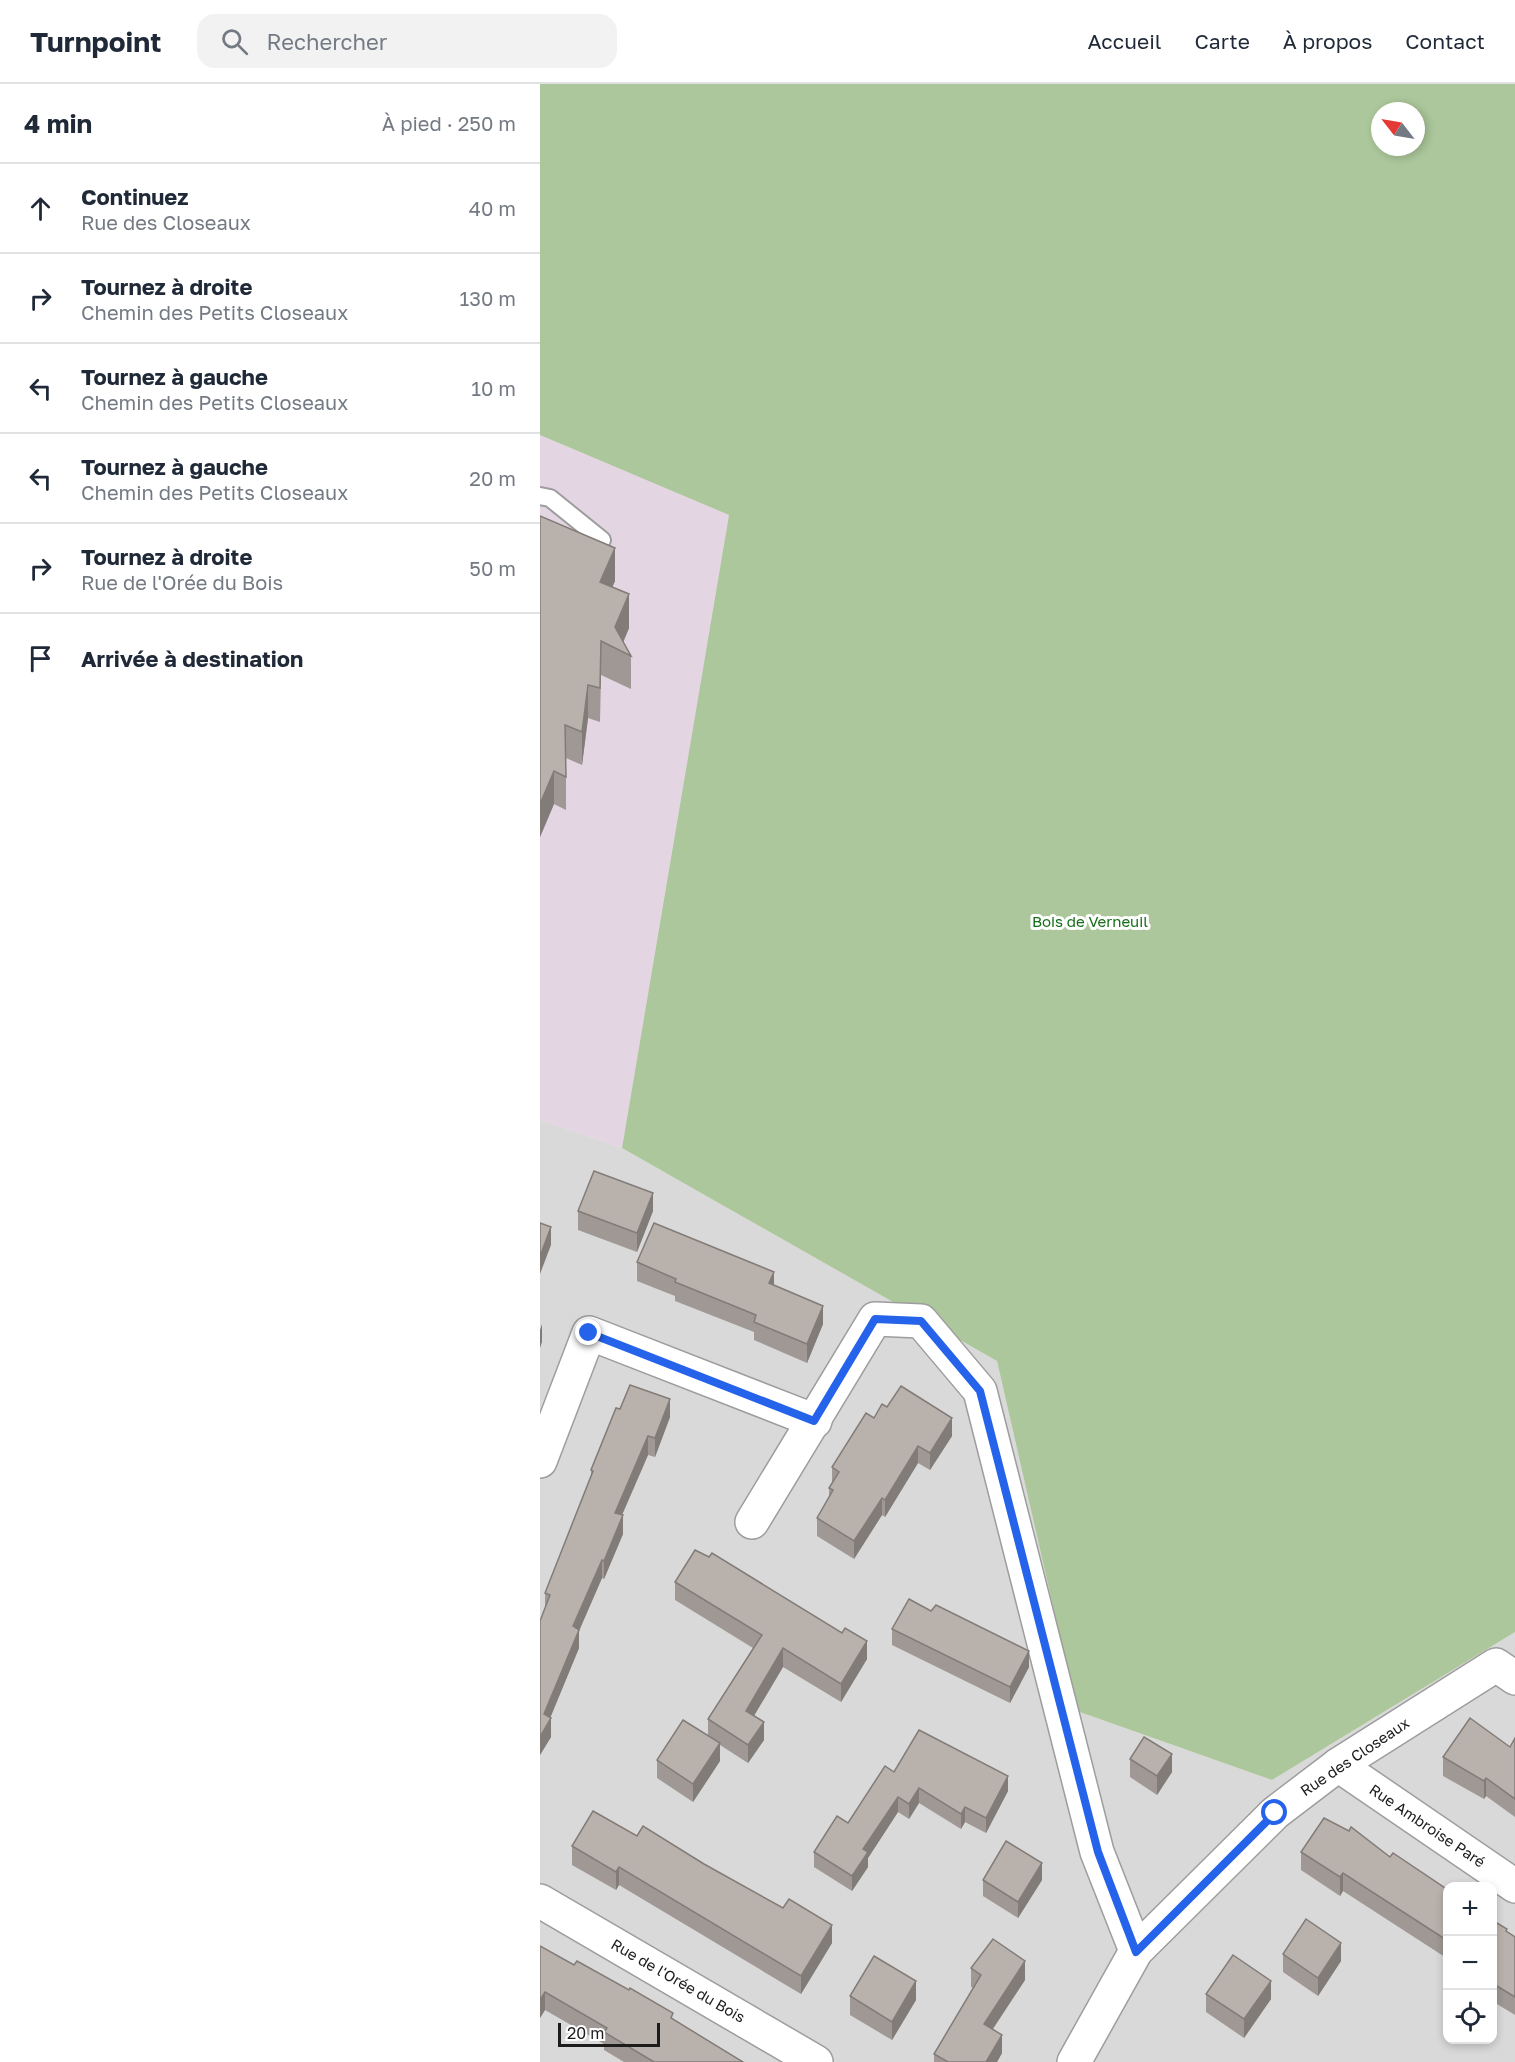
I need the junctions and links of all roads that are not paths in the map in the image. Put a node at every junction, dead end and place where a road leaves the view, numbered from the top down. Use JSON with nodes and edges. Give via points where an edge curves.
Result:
{"nodes":[{"id":1,"x":540,"y":496,"type":"edge"},
{"id":2,"x":602,"y":540,"type":"edge"},
{"id":3,"x":814,"y":1421,"type":"junction"},
{"id":4,"x":540,"y":1461,"type":"edge"},
{"id":5,"x":752,"y":1522,"type":"dead end"},
{"id":6,"x":1505,"y":1672,"type":"edge"},
{"id":7,"x":1338,"y":1765,"type":"junction"},
{"id":8,"x":1515,"y":1886,"type":"edge"},
{"id":9,"x":540,"y":1901,"type":"edge"},
{"id":10,"x":1136,"y":1952,"type":"junction"},
{"id":11,"x":816,"y":2062,"type":"edge"},
{"id":12,"x":1074,"y":2062,"type":"edge"}],
"edges":[{"from":1,"to":2,"type":"lane","via":[[550,498]]},
{"from":3,"to":4,"type":"street","via":[[589,1333]]},
{"from":3,"to":5,"type":"street"},
{"from":3,"to":10,"type":"street","via":[[875,1319],[921,1321],[980,1391],[1098,1852]]},
{"from":6,"to":7,"type":"street","name":"Rue des Closeaux"},
{"from":7,"to":8,"type":"street","name":"Rue Ambroise Paré"},
{"from":7,"to":10,"type":"street","name":"Rue des Closeaux","via":[[1275,1813]]},
{"from":9,"to":11,"type":"street","name":"Rue de l'Orée du Bois"},
{"from":10,"to":12,"type":"street","name":"Rue des Closeaux"}]}
